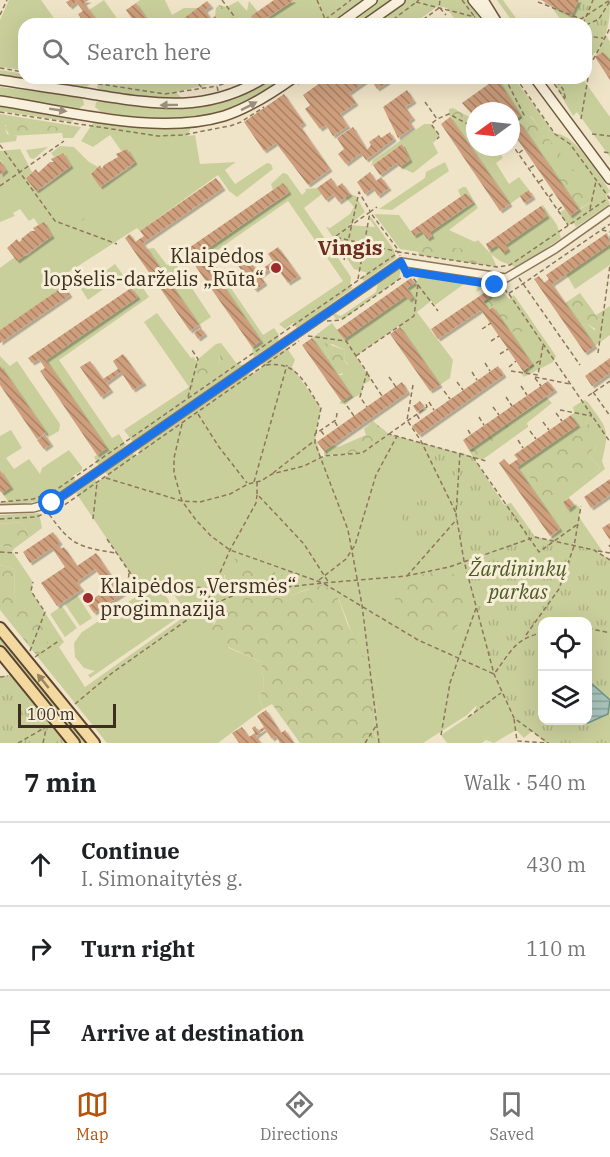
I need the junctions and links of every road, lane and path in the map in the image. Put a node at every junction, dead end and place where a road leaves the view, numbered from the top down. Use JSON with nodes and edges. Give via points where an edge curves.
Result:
{"nodes":[{"id":1,"x":7,"y":0,"type":"edge"},
{"id":2,"x":222,"y":0,"type":"edge"},
{"id":3,"x":317,"y":0,"type":"edge"},
{"id":4,"x":351,"y":0,"type":"edge"},
{"id":5,"x":372,"y":0,"type":"edge"},
{"id":6,"x":400,"y":0,"type":"edge"},
{"id":7,"x":440,"y":0,"type":"edge"},
{"id":8,"x":462,"y":0,"type":"edge"},
{"id":9,"x":473,"y":0,"type":"edge"},
{"id":10,"x":483,"y":0,"type":"edge"},
{"id":11,"x":593,"y":0,"type":"edge"},
{"id":12,"x":610,"y":0,"type":"edge"},
{"id":13,"x":418,"y":1,"type":"edge"},
{"id":14,"x":538,"y":2,"type":"dead end"},
{"id":15,"x":439,"y":8,"type":"junction"},
{"id":16,"x":0,"y":15,"type":"edge"},
{"id":17,"x":446,"y":15,"type":"dead end"},
{"id":18,"x":475,"y":16,"type":"joint"},
{"id":19,"x":585,"y":17,"type":"junction"},
{"id":20,"x":236,"y":18,"type":"edge"},
{"id":21,"x":326,"y":18,"type":"edge"},
{"id":22,"x":327,"y":18,"type":"edge"},
{"id":23,"x":347,"y":18,"type":"edge"},
{"id":24,"x":374,"y":18,"type":"edge"},
{"id":25,"x":395,"y":18,"type":"edge"},
{"id":26,"x":425,"y":18,"type":"edge"},
{"id":27,"x":488,"y":18,"type":"edge"},
{"id":28,"x":494,"y":18,"type":"edge"},
{"id":29,"x":592,"y":22,"type":"edge"},
{"id":30,"x":610,"y":28,"type":"edge"},
{"id":31,"x":592,"y":37,"type":"edge"},
{"id":32,"x":604,"y":38,"type":"junction"},
{"id":33,"x":592,"y":64,"type":"edge"},
{"id":34,"x":0,"y":68,"type":"edge"},
{"id":35,"x":18,"y":71,"type":"edge"},
{"id":36,"x":0,"y":80,"type":"edge"},
{"id":37,"x":18,"y":83,"type":"edge"},
{"id":38,"x":26,"y":84,"type":"edge"},
{"id":39,"x":100,"y":84,"type":"edge"},
{"id":40,"x":198,"y":84,"type":"edge"},
{"id":41,"x":251,"y":84,"type":"edge"},
{"id":42,"x":282,"y":84,"type":"edge"},
{"id":43,"x":508,"y":84,"type":"edge"},
{"id":44,"x":520,"y":84,"type":"edge"},
{"id":45,"x":539,"y":84,"type":"edge"},
{"id":46,"x":555,"y":84,"type":"edge"},
{"id":47,"x":587,"y":84,"type":"edge"},
{"id":48,"x":217,"y":86,"type":"dead end"},
{"id":49,"x":202,"y":89,"type":"junction"},
{"id":50,"x":91,"y":94,"type":"junction"},
{"id":51,"x":566,"y":100,"type":"dead end"},
{"id":52,"x":0,"y":101,"type":"edge"},
{"id":53,"x":425,"y":102,"type":"dead end"},
{"id":54,"x":517,"y":102,"type":"edge"},
{"id":55,"x":88,"y":114,"type":"junction"},
{"id":56,"x":437,"y":119,"type":"junction"},
{"id":57,"x":581,"y":120,"type":"dead end"},
{"id":58,"x":466,"y":123,"type":"edge"},
{"id":59,"x":592,"y":134,"type":"dead end"},
{"id":60,"x":610,"y":135,"type":"edge"},
{"id":61,"x":437,"y":139,"type":"dead end"},
{"id":62,"x":64,"y":141,"type":"dead end"},
{"id":63,"x":0,"y":145,"type":"edge"},
{"id":64,"x":524,"y":149,"type":"dead end"},
{"id":65,"x":520,"y":152,"type":"edge"},
{"id":66,"x":604,"y":152,"type":"dead end"},
{"id":67,"x":610,"y":153,"type":"edge"},
{"id":68,"x":520,"y":156,"type":"edge"},
{"id":69,"x":535,"y":165,"type":"dead end"},
{"id":70,"x":529,"y":169,"type":"junction"},
{"id":71,"x":20,"y":172,"type":"junction"},
{"id":72,"x":544,"y":179,"type":"dead end"},
{"id":73,"x":610,"y":179,"type":"edge"},
{"id":74,"x":596,"y":180,"type":"junction"},
{"id":75,"x":539,"y":183,"type":"junction"},
{"id":76,"x":0,"y":186,"type":"edge"},
{"id":77,"x":554,"y":193,"type":"dead end"},
{"id":78,"x":548,"y":197,"type":"junction"},
{"id":79,"x":610,"y":198,"type":"edge"},
{"id":80,"x":563,"y":206,"type":"dead end"},
{"id":81,"x":377,"y":207,"type":"dead end"},
{"id":82,"x":558,"y":210,"type":"junction"},
{"id":83,"x":610,"y":210,"type":"edge"},
{"id":84,"x":590,"y":211,"type":"junction"},
{"id":85,"x":370,"y":212,"type":"junction"},
{"id":86,"x":610,"y":224,"type":"edge"},
{"id":87,"x":351,"y":225,"type":"junction"},
{"id":88,"x":568,"y":226,"type":"junction"},
{"id":89,"x":602,"y":230,"type":"junction"},
{"id":90,"x":610,"y":232,"type":"edge"},
{"id":91,"x":335,"y":237,"type":"junction"},
{"id":92,"x":330,"y":240,"type":"dead end"},
{"id":93,"x":348,"y":240,"type":"junction"},
{"id":94,"x":362,"y":243,"type":"junction"},
{"id":95,"x":117,"y":244,"type":"dead end"},
{"id":96,"x":399,"y":252,"type":"junction"},
{"id":97,"x":344,"y":260,"type":"dead end"},
{"id":98,"x":401,"y":262,"type":"junction"},
{"id":99,"x":610,"y":265,"type":"edge"},
{"id":100,"x":516,"y":273,"type":"junction"},
{"id":101,"x":407,"y":274,"type":"junction"},
{"id":102,"x":357,"y":280,"type":"junction"},
{"id":103,"x":418,"y":284,"type":"junction"},
{"id":104,"x":522,"y":284,"type":"junction"},
{"id":105,"x":508,"y":294,"type":"junction"},
{"id":106,"x":438,"y":310,"type":"dead end"},
{"id":107,"x":490,"y":323,"type":"dead end"},
{"id":108,"x":320,"y":326,"type":"dead end"},
{"id":109,"x":482,"y":329,"type":"dead end"},
{"id":110,"x":314,"y":331,"type":"dead end"},
{"id":111,"x":307,"y":336,"type":"junction"},
{"id":112,"x":499,"y":336,"type":"dead end"},
{"id":113,"x":491,"y":341,"type":"dead end"},
{"id":114,"x":543,"y":344,"type":"junction"},
{"id":115,"x":508,"y":349,"type":"dead end"},
{"id":116,"x":192,"y":350,"type":"dead end"},
{"id":117,"x":598,"y":353,"type":"dead end"},
{"id":118,"x":500,"y":354,"type":"dead end"},
{"id":119,"x":356,"y":356,"type":"junction"},
{"id":120,"x":540,"y":360,"type":"junction"},
{"id":121,"x":516,"y":362,"type":"dead end"},
{"id":122,"x":484,"y":363,"type":"dead end"},
{"id":123,"x":287,"y":364,"type":"junction"},
{"id":124,"x":266,"y":365,"type":"junction"},
{"id":125,"x":580,"y":365,"type":"dead end"},
{"id":126,"x":509,"y":367,"type":"dead end"},
{"id":127,"x":490,"y":371,"type":"dead end"},
{"id":128,"x":511,"y":371,"type":"dead end"},
{"id":129,"x":367,"y":372,"type":"junction"},
{"id":130,"x":472,"y":372,"type":"dead end"},
{"id":131,"x":523,"y":372,"type":"junction"},
{"id":132,"x":389,"y":377,"type":"dead end"},
{"id":133,"x":477,"y":380,"type":"dead end"},
{"id":134,"x":610,"y":381,"type":"edge"},
{"id":135,"x":457,"y":382,"type":"dead end"},
{"id":136,"x":570,"y":384,"type":"junction"},
{"id":137,"x":413,"y":385,"type":"dead end"},
{"id":138,"x":521,"y":386,"type":"dead end"},
{"id":139,"x":541,"y":386,"type":"dead end"},
{"id":140,"x":396,"y":387,"type":"dead end"},
{"id":141,"x":463,"y":390,"type":"dead end"},
{"id":142,"x":444,"y":391,"type":"dead end"},
{"id":143,"x":593,"y":392,"type":"junction"},
{"id":144,"x":527,"y":395,"type":"dead end"},
{"id":145,"x":382,"y":396,"type":"dead end"},
{"id":146,"x":588,"y":396,"type":"dead end"},
{"id":147,"x":506,"y":397,"type":"dead end"},
{"id":148,"x":188,"y":398,"type":"junction"},
{"id":149,"x":450,"y":399,"type":"dead end"},
{"id":150,"x":429,"y":402,"type":"dead end"},
{"id":151,"x":426,"y":404,"type":"dead end"},
{"id":152,"x":347,"y":406,"type":"dead end"},
{"id":153,"x":493,"y":406,"type":"dead end"},
{"id":154,"x":512,"y":406,"type":"dead end"},
{"id":155,"x":367,"y":407,"type":"dead end"},
{"id":156,"x":434,"y":410,"type":"dead end"},
{"id":157,"x":560,"y":410,"type":"dead end"},
{"id":158,"x":198,"y":413,"type":"junction"},
{"id":159,"x":337,"y":413,"type":"dead end"},
{"id":160,"x":556,"y":413,"type":"dead end"},
{"id":161,"x":417,"y":414,"type":"junction"},
{"id":162,"x":499,"y":415,"type":"dead end"},
{"id":163,"x":354,"y":416,"type":"dead end"},
{"id":164,"x":610,"y":416,"type":"edge"},
{"id":165,"x":479,"y":417,"type":"dead end"},
{"id":166,"x":592,"y":417,"type":"junction"},
{"id":167,"x":407,"y":420,"type":"junction"},
{"id":168,"x":420,"y":420,"type":"dead end"},
{"id":169,"x":334,"y":421,"type":"junction"},
{"id":170,"x":543,"y":422,"type":"dead end"},
{"id":171,"x":562,"y":422,"type":"dead end"},
{"id":172,"x":182,"y":424,"type":"junction"},
{"id":173,"x":484,"y":425,"type":"dead end"},
{"id":174,"x":338,"y":427,"type":"dead end"},
{"id":175,"x":321,"y":430,"type":"junction"},
{"id":176,"x":468,"y":430,"type":"dead end"},
{"id":177,"x":549,"y":430,"type":"dead end"},
{"id":178,"x":530,"y":431,"type":"dead end"},
{"id":179,"x":315,"y":434,"type":"junction"},
{"id":180,"x":389,"y":434,"type":"junction"},
{"id":181,"x":471,"y":435,"type":"dead end"},
{"id":182,"x":325,"y":436,"type":"dead end"},
{"id":183,"x":397,"y":436,"type":"junction"},
{"id":184,"x":536,"y":439,"type":"dead end"},
{"id":185,"x":315,"y":440,"type":"junction"},
{"id":186,"x":518,"y":440,"type":"dead end"},
{"id":187,"x":421,"y":441,"type":"junction"},
{"id":188,"x":610,"y":442,"type":"edge"},
{"id":189,"x":523,"y":448,"type":"dead end"},
{"id":190,"x":460,"y":452,"type":"junction"},
{"id":191,"x":473,"y":457,"type":"junction"},
{"id":192,"x":321,"y":458,"type":"junction"},
{"id":193,"x":486,"y":461,"type":"dead end"},
{"id":194,"x":272,"y":474,"type":"junction"},
{"id":195,"x":104,"y":477,"type":"junction"},
{"id":196,"x":256,"y":482,"type":"junction"},
{"id":197,"x":97,"y":483,"type":"junction"},
{"id":198,"x":248,"y":484,"type":"junction"},
{"id":199,"x":257,"y":494,"type":"junction"},
{"id":200,"x":182,"y":501,"type":"junction"},
{"id":201,"x":0,"y":502,"type":"edge"},
{"id":202,"x":581,"y":506,"type":"dead end"},
{"id":203,"x":0,"y":509,"type":"edge"},
{"id":204,"x":49,"y":514,"type":"junction"},
{"id":205,"x":456,"y":514,"type":"junction"},
{"id":206,"x":0,"y":519,"type":"edge"},
{"id":207,"x":93,"y":519,"type":"dead end"},
{"id":208,"x":457,"y":519,"type":"junction"},
{"id":209,"x":578,"y":524,"type":"junction"},
{"id":210,"x":107,"y":539,"type":"dead end"},
{"id":211,"x":529,"y":539,"type":"junction"},
{"id":212,"x":554,"y":541,"type":"junction"},
{"id":213,"x":574,"y":546,"type":"junction"},
{"id":214,"x":352,"y":548,"type":"junction"},
{"id":215,"x":230,"y":550,"type":"junction"},
{"id":216,"x":594,"y":550,"type":"junction"},
{"id":217,"x":0,"y":552,"type":"edge"},
{"id":218,"x":18,"y":553,"type":"dead end"},
{"id":219,"x":116,"y":553,"type":"junction"},
{"id":220,"x":610,"y":554,"type":"edge"},
{"id":221,"x":610,"y":560,"type":"edge"},
{"id":222,"x":465,"y":561,"type":"junction"},
{"id":223,"x":129,"y":572,"type":"junction"},
{"id":224,"x":324,"y":575,"type":"junction"},
{"id":225,"x":406,"y":576,"type":"junction"},
{"id":226,"x":135,"y":580,"type":"junction"},
{"id":227,"x":318,"y":581,"type":"junction"},
{"id":228,"x":358,"y":581,"type":"junction"},
{"id":229,"x":33,"y":582,"type":"dead end"},
{"id":230,"x":323,"y":583,"type":"junction"},
{"id":231,"x":329,"y":583,"type":"junction"},
{"id":232,"x":213,"y":588,"type":"junction"},
{"id":233,"x":242,"y":592,"type":"junction"},
{"id":234,"x":362,"y":605,"type":"junction"},
{"id":235,"x":476,"y":607,"type":"junction"},
{"id":236,"x":204,"y":608,"type":"junction"},
{"id":237,"x":0,"y":628,"type":"edge"},
{"id":238,"x":592,"y":629,"type":"edge"},
{"id":239,"x":610,"y":633,"type":"edge"},
{"id":240,"x":538,"y":634,"type":"edge"},
{"id":241,"x":525,"y":636,"type":"junction"},
{"id":242,"x":60,"y":640,"type":"dead end"},
{"id":243,"x":0,"y":652,"type":"edge"},
{"id":244,"x":30,"y":652,"type":"dead end"},
{"id":245,"x":34,"y":658,"type":"dead end"},
{"id":246,"x":458,"y":659,"type":"junction"},
{"id":247,"x":494,"y":674,"type":"junction"},
{"id":248,"x":9,"y":675,"type":"dead end"},
{"id":249,"x":0,"y":677,"type":"edge"},
{"id":250,"x":502,"y":693,"type":"junction"},
{"id":251,"x":67,"y":711,"type":"junction"},
{"id":252,"x":468,"y":717,"type":"dead end"},
{"id":253,"x":514,"y":718,"type":"junction"},
{"id":254,"x":56,"y":720,"type":"junction"},
{"id":255,"x":376,"y":726,"type":"junction"},
{"id":256,"x":46,"y":728,"type":"junction"},
{"id":257,"x":441,"y":735,"type":"dead end"},
{"id":258,"x":18,"y":743,"type":"edge"},
{"id":259,"x":43,"y":743,"type":"edge"},
{"id":260,"x":74,"y":743,"type":"edge"},
{"id":261,"x":94,"y":743,"type":"edge"},
{"id":262,"x":364,"y":743,"type":"edge"},
{"id":263,"x":379,"y":743,"type":"edge"},
{"id":264,"x":548,"y":743,"type":"edge"}],
"edges":[{"from":1,"to":16,"type":"path"},
{"from":2,"to":20,"type":"path"},
{"from":3,"to":21,"type":"path"},
{"from":4,"to":22,"type":"path"},
{"from":5,"to":23,"type":"main road"},
{"from":6,"to":24,"type":"main road"},
{"from":7,"to":15,"type":"path"},
{"from":8,"to":18,"type":"path"},
{"from":9,"to":27,"type":"main road"},
{"from":10,"to":28,"type":"main road"},
{"from":11,"to":19,"type":"path"},
{"from":12,"to":19,"type":"path"},
{"from":12,"to":29,"type":"path","via":[[599,19]]},
{"from":13,"to":15,"type":"path"},
{"from":13,"to":25,"type":"path"},
{"from":14,"to":19,"type":"path","via":[[573,17]]},
{"from":15,"to":17,"type":"path"},
{"from":15,"to":18,"type":"path"},
{"from":15,"to":26,"type":"path"},
{"from":30,"to":32,"type":"path"},
{"from":31,"to":32,"type":"path"},
{"from":32,"to":33,"type":"path"},
{"from":34,"to":35,"type":"path"},
{"from":36,"to":37,"type":"main road"},
{"from":38,"to":50,"type":"main road"},
{"from":39,"to":49,"type":"path","via":[[165,94]]},
{"from":40,"to":49,"type":"path"},
{"from":41,"to":50,"type":"main road","one_way":true,"via":[[220,99],[183,104],[150,104]]},
{"from":55,"to":42,"type":"main road","one_way":true,"via":[[157,124],[210,120],[242,109]]},
{"from":43,"to":54,"type":"path"},
{"from":44,"to":74,"type":"path","via":[[555,134],[570,144]]},
{"from":45,"to":73,"type":"main road"},
{"from":46,"to":51,"type":"path"},
{"from":47,"to":57,"type":"path"},
{"from":48,"to":49,"type":"path"},
{"from":50,"to":55,"type":"main road"},
{"from":52,"to":55,"type":"main road","one_way":true},
{"from":53,"to":56,"type":"path"},
{"from":56,"to":58,"type":"path","via":[[449,114]]},
{"from":56,"to":61,"type":"path","via":[[431,124],[440,136]]},
{"from":59,"to":60,"type":"path"},
{"from":62,"to":71,"type":"path"},
{"from":63,"to":71,"type":"path"},
{"from":64,"to":65,"type":"path"},
{"from":66,"to":67,"type":"path"},
{"from":68,"to":70,"type":"path"},
{"from":69,"to":70,"type":"path"},
{"from":70,"to":75,"type":"path"},
{"from":71,"to":76,"type":"path"},
{"from":71,"to":95,"type":"path","via":[[55,220]]},
{"from":72,"to":75,"type":"path"},
{"from":74,"to":79,"type":"path"},
{"from":74,"to":84,"type":"path"},
{"from":75,"to":78,"type":"path"},
{"from":77,"to":78,"type":"path"},
{"from":78,"to":82,"type":"path"},
{"from":79,"to":84,"type":"path"},
{"from":80,"to":82,"type":"path"},
{"from":81,"to":85,"type":"path"},
{"from":82,"to":88,"type":"path"},
{"from":83,"to":100,"type":"street"},
{"from":84,"to":88,"type":"path"},
{"from":85,"to":87,"type":"path"},
{"from":85,"to":87,"type":"path","via":[[359,192]]},
{"from":85,"to":94,"type":"path"},
{"from":85,"to":96,"type":"path"},
{"from":86,"to":89,"type":"path"},
{"from":87,"to":91,"type":"path"},
{"from":87,"to":93,"type":"path"},
{"from":88,"to":96,"type":"path","via":[[510,265],[497,267]]},
{"from":89,"to":90,"type":"path"},
{"from":89,"to":104,"type":"path"},
{"from":91,"to":92,"type":"path"},
{"from":91,"to":93,"type":"path"},
{"from":93,"to":94,"type":"path"},
{"from":93,"to":97,"type":"path"},
{"from":94,"to":96,"type":"path"},
{"from":94,"to":102,"type":"path"},
{"from":96,"to":98,"type":"path"},
{"from":96,"to":102,"type":"path"},
{"from":98,"to":100,"type":"street","via":[[491,277],[506,278]]},
{"from":98,"to":101,"type":"path"},
{"from":98,"to":203,"type":"street","via":[[52,503]]},
{"from":99,"to":117,"type":"path"},
{"from":100,"to":104,"type":"path"},
{"from":101,"to":103,"type":"path"},
{"from":101,"to":105,"type":"path","via":[[495,285]]},
{"from":101,"to":108,"type":"path","via":[[341,320]]},
{"from":102,"to":148,"type":"path"},
{"from":103,"to":106,"type":"path"},
{"from":103,"to":119,"type":"path","via":[[414,316]]},
{"from":104,"to":105,"type":"path"},
{"from":104,"to":125,"type":"path"},
{"from":105,"to":114,"type":"path"},
{"from":107,"to":109,"type":"path"},
{"from":110,"to":111,"type":"path"},
{"from":111,"to":119,"type":"path","via":[[346,341]]},
{"from":111,"to":124,"type":"path"},
{"from":112,"to":113,"type":"path"},
{"from":114,"to":120,"type":"path"},
{"from":114,"to":136,"type":"path"},
{"from":115,"to":118,"type":"path"},
{"from":116,"to":148,"type":"path","via":[[198,359]]},
{"from":119,"to":129,"type":"path"},
{"from":120,"to":131,"type":"path"},
{"from":120,"to":131,"type":"path","via":[[538,375]]},
{"from":121,"to":126,"type":"path"},
{"from":122,"to":127,"type":"path"},
{"from":123,"to":124,"type":"path"},
{"from":123,"to":179,"type":"path","via":[[321,408]]},
{"from":123,"to":196,"type":"path"},
{"from":124,"to":158,"type":"path"},
{"from":128,"to":131,"type":"path"},
{"from":129,"to":145,"type":"path"},
{"from":129,"to":155,"type":"path","via":[[360,398]]},
{"from":130,"to":133,"type":"path"},
{"from":132,"to":140,"type":"path"},
{"from":134,"to":143,"type":"path"},
{"from":135,"to":141,"type":"path"},
{"from":136,"to":139,"type":"path","via":[[535,377]]},
{"from":136,"to":166,"type":"path"},
{"from":137,"to":167,"type":"path"},
{"from":138,"to":144,"type":"path"},
{"from":142,"to":149,"type":"path"},
{"from":143,"to":146,"type":"path"},
{"from":143,"to":164,"type":"path"},
{"from":147,"to":154,"type":"path"},
{"from":148,"to":201,"type":"path","via":[[53,492],[33,500]]},
{"from":150,"to":156,"type":"path"},
{"from":151,"to":161,"type":"path","via":[[427,408]]},
{"from":152,"to":163,"type":"path"},
{"from":153,"to":162,"type":"path"},
{"from":157,"to":166,"type":"path"},
{"from":158,"to":172,"type":"path"},
{"from":158,"to":198,"type":"path"},
{"from":159,"to":169,"type":"path"},
{"from":160,"to":171,"type":"path"},
{"from":161,"to":167,"type":"path"},
{"from":161,"to":168,"type":"path"},
{"from":165,"to":173,"type":"path"},
{"from":166,"to":188,"type":"path"},
{"from":167,"to":180,"type":"path"},
{"from":167,"to":187,"type":"path"},
{"from":169,"to":174,"type":"path"},
{"from":169,"to":175,"type":"path"},
{"from":170,"to":177,"type":"path"},
{"from":172,"to":195,"type":"path"},
{"from":172,"to":200,"type":"path","via":[[174,458]]},
{"from":175,"to":179,"type":"path"},
{"from":175,"to":182,"type":"path"},
{"from":176,"to":181,"type":"path"},
{"from":178,"to":184,"type":"path"},
{"from":179,"to":185,"type":"path"},
{"from":180,"to":183,"type":"path"},
{"from":180,"to":192,"type":"path","via":[[362,453]]},
{"from":183,"to":187,"type":"path"},
{"from":183,"to":214,"type":"path","via":[[375,475]]},
{"from":185,"to":192,"type":"path"},
{"from":185,"to":194,"type":"path"},
{"from":186,"to":189,"type":"path"},
{"from":187,"to":190,"type":"path"},
{"from":187,"to":205,"type":"path"},
{"from":190,"to":191,"type":"path"},
{"from":190,"to":205,"type":"path"},
{"from":191,"to":193,"type":"path"},
{"from":191,"to":211,"type":"path"},
{"from":192,"to":194,"type":"path"},
{"from":192,"to":214,"type":"path"},
{"from":194,"to":196,"type":"path"},
{"from":195,"to":197,"type":"path"},
{"from":195,"to":200,"type":"path"},
{"from":196,"to":198,"type":"path"},
{"from":196,"to":199,"type":"path"},
{"from":197,"to":204,"type":"path"},
{"from":197,"to":207,"type":"path"},
{"from":198,"to":200,"type":"path","via":[[230,494],[190,503]]},
{"from":199,"to":215,"type":"path","via":[[256,503]]},
{"from":199,"to":224,"type":"path","via":[[304,544]]},
{"from":200,"to":215,"type":"path","via":[[211,536]]},
{"from":202,"to":209,"type":"path"},
{"from":204,"to":206,"type":"path"},
{"from":204,"to":219,"type":"path","via":[[66,538],[92,549]]},
{"from":205,"to":208,"type":"path"},
{"from":208,"to":222,"type":"path"},
{"from":208,"to":225,"type":"path"},
{"from":209,"to":212,"type":"path"},
{"from":209,"to":213,"type":"path"},
{"from":210,"to":219,"type":"path"},
{"from":211,"to":212,"type":"path"},
{"from":211,"to":212,"type":"path","via":[[539,552]]},
{"from":211,"to":222,"type":"path"},
{"from":212,"to":213,"type":"path"},
{"from":213,"to":216,"type":"path"},
{"from":213,"to":241,"type":"path","via":[[559,589]]},
{"from":214,"to":224,"type":"path","via":[[346,559]]},
{"from":214,"to":228,"type":"path"},
{"from":215,"to":227,"type":"path"},
{"from":215,"to":232,"type":"path"},
{"from":216,"to":220,"type":"path"},
{"from":216,"to":221,"type":"path"},
{"from":217,"to":218,"type":"path"},
{"from":219,"to":223,"type":"path"},
{"from":222,"to":225,"type":"path"},
{"from":222,"to":235,"type":"path"},
{"from":223,"to":226,"type":"path"},
{"from":223,"to":226,"type":"path","via":[[127,591],[137,583]]},
{"from":224,"to":227,"type":"path"},
{"from":224,"to":231,"type":"path"},
{"from":225,"to":228,"type":"path"},
{"from":226,"to":232,"type":"path"},
{"from":227,"to":230,"type":"path"},
{"from":228,"to":231,"type":"path"},
{"from":228,"to":234,"type":"path"},
{"from":229,"to":244,"type":"path","via":[[31,591],[45,612]]},
{"from":230,"to":231,"type":"path"},
{"from":230,"to":233,"type":"path"},
{"from":230,"to":234,"type":"path"},
{"from":232,"to":233,"type":"path"},
{"from":232,"to":236,"type":"path"},
{"from":233,"to":236,"type":"path"},
{"from":234,"to":246,"type":"path","via":[[418,640]]},
{"from":234,"to":255,"type":"path"},
{"from":235,"to":246,"type":"path"},
{"from":235,"to":247,"type":"path"},
{"from":236,"to":251,"type":"path","via":[[112,673]]},
{"from":251,"to":237,"type":"main road","one_way":true},
{"from":238,"to":239,"type":"path"},
{"from":240,"to":241,"type":"path"},
{"from":241,"to":247,"type":"path"},
{"from":242,"to":245,"type":"path"},
{"from":243,"to":254,"type":"main road"},
{"from":246,"to":247,"type":"path"},
{"from":246,"to":257,"type":"path"},
{"from":247,"to":250,"type":"path"},
{"from":248,"to":249,"type":"path"},
{"from":250,"to":252,"type":"path"},
{"from":250,"to":253,"type":"path"},
{"from":251,"to":261,"type":"main road"},
{"from":253,"to":264,"type":"path"},
{"from":253,"to":264,"type":"path","via":[[517,741]]},
{"from":254,"to":256,"type":"path"},
{"from":254,"to":260,"type":"main road"},
{"from":255,"to":262,"type":"path"},
{"from":255,"to":263,"type":"path"},
{"from":256,"to":258,"type":"path"},
{"from":256,"to":259,"type":"path"}]}
